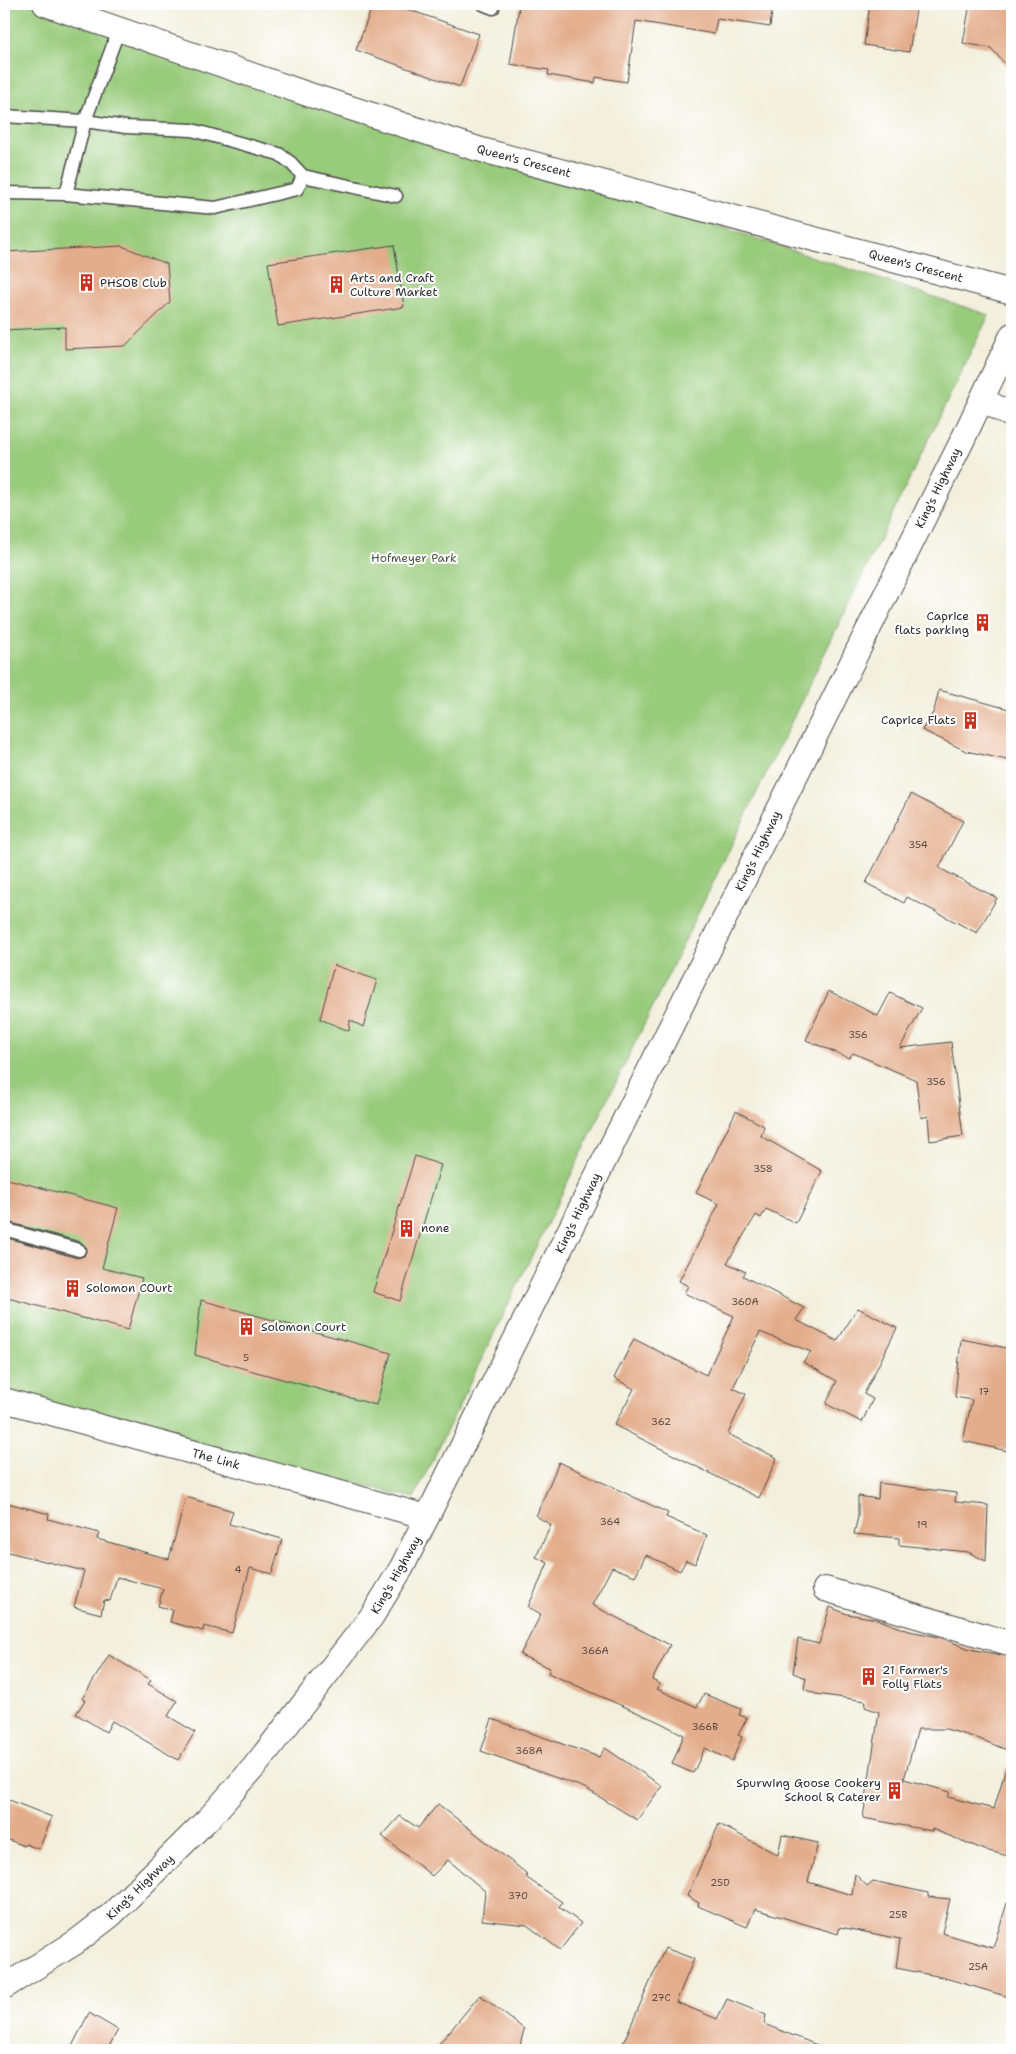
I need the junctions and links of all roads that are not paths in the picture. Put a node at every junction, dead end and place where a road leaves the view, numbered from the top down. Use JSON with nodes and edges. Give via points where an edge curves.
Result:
{"nodes":[{"id":1,"x":45,"y":4,"type":"edge"},
{"id":2,"x":71,"y":8,"type":"edge"},
{"id":3,"x":119,"y":29,"type":"junction"},
{"id":4,"x":4,"y":116,"type":"edge"},
{"id":5,"x":85,"y":121,"type":"junction"},
{"id":6,"x":303,"y":176,"type":"junction"},
{"id":7,"x":4,"y":193,"type":"edge"},
{"id":8,"x":66,"y":194,"type":"junction"},
{"id":9,"x":396,"y":196,"type":"dead end"},
{"id":10,"x":1012,"y":292,"type":"edge"},
{"id":11,"x":1012,"y":335,"type":"edge"},
{"id":12,"x":982,"y":399,"type":"junction"},
{"id":13,"x":1012,"y":416,"type":"edge"},
{"id":14,"x":4,"y":1229,"type":"edge"},
{"id":15,"x":80,"y":1250,"type":"dead end"},
{"id":16,"x":4,"y":1400,"type":"edge"},
{"id":17,"x":428,"y":1517,"type":"junction"},
{"id":18,"x":825,"y":1589,"type":"dead end"},
{"id":19,"x":1012,"y":1644,"type":"edge"},
{"id":20,"x":4,"y":1987,"type":"edge"}],
"edges":[{"from":1,"to":2,"type":"street","name":"Queen's Crescent"},
{"from":2,"to":3,"type":"street","name":"Queen's Crescent"},
{"from":3,"to":5,"type":"lane"},
{"from":3,"to":10,"type":"street","name":"Queen's Crescent","via":[[478,149]]},
{"from":4,"to":5,"type":"lane"},
{"from":5,"to":6,"type":"lane","via":[[126,127],[192,130],[279,154]]},
{"from":5,"to":8,"type":"lane"},
{"from":6,"to":8,"type":"lane","via":[[297,189],[215,208]]},
{"from":6,"to":9,"type":"lane"},
{"from":7,"to":8,"type":"lane"},
{"from":11,"to":12,"type":"street","name":"King's Highway"},
{"from":12,"to":13,"type":"street"},
{"from":12,"to":17,"type":"street","name":"King's Highway"},
{"from":14,"to":15,"type":"lane"},
{"from":16,"to":17,"type":"street","name":"The Link"},
{"from":17,"to":20,"type":"street","name":"King's Highway","via":[[372,1616],[256,1766],[211,1816],[111,1916]]},
{"from":18,"to":19,"type":"street"}]}
